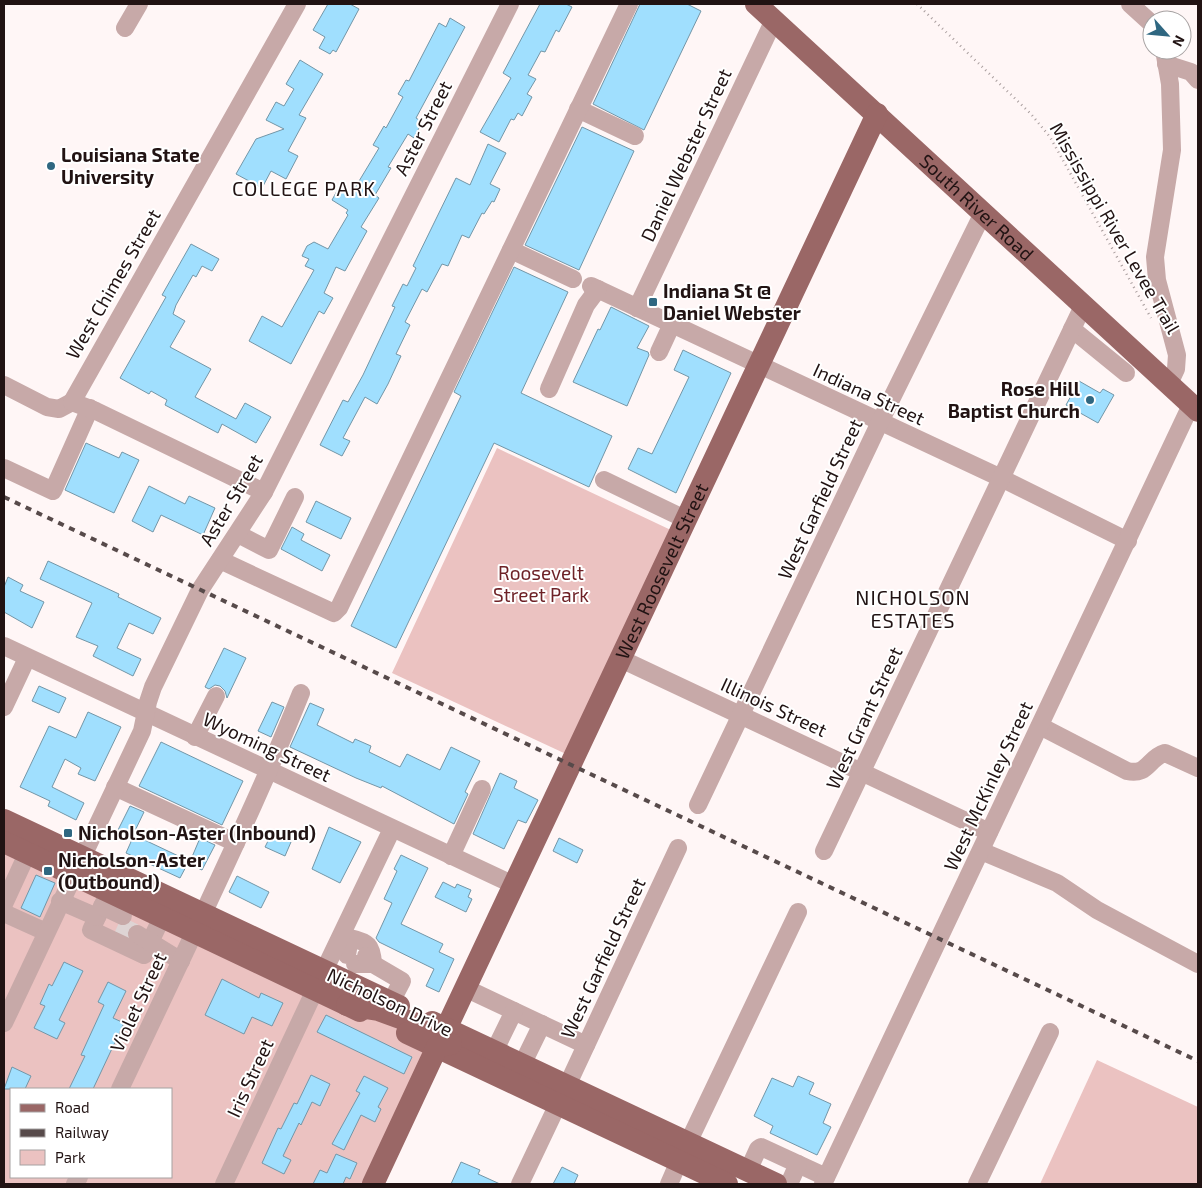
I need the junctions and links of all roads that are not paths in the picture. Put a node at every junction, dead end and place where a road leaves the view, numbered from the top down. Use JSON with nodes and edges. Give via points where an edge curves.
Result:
{"nodes":[{"id":1,"x":139,"y":4,"type":"edge"},
{"id":2,"x":297,"y":4,"type":"edge"},
{"id":3,"x":510,"y":4,"type":"edge"},
{"id":4,"x":629,"y":4,"type":"edge"},
{"id":5,"x":756,"y":4,"type":"edge"},
{"id":6,"x":1130,"y":4,"type":"edge"},
{"id":7,"x":1142,"y":15,"type":"edge"},
{"id":8,"x":774,"y":20,"type":"junction"},
{"id":9,"x":125,"y":28,"type":"dead end"},
{"id":10,"x":1166,"y":60,"type":"edge"},
{"id":11,"x":1171,"y":60,"type":"edge"},
{"id":12,"x":1196,"y":72,"type":"edge"},
{"id":13,"x":578,"y":109,"type":"junction"},
{"id":14,"x":877,"y":114,"type":"junction"},
{"id":15,"x":635,"y":136,"type":"dead end"},
{"id":16,"x":983,"y":213,"type":"junction"},
{"id":17,"x":511,"y":250,"type":"junction"},
{"id":18,"x":573,"y":279,"type":"dead end"},
{"id":19,"x":1083,"y":306,"type":"junction"},
{"id":20,"x":637,"y":308,"type":"junction"},
{"id":21,"x":672,"y":324,"type":"junction"},
{"id":22,"x":1072,"y":329,"type":"junction"},
{"id":23,"x":659,"y":352,"type":"dead end"},
{"id":24,"x":759,"y":366,"type":"junction"},
{"id":25,"x":1126,"y":372,"type":"dead end"},
{"id":26,"x":1168,"y":384,"type":"junction"},
{"id":27,"x":4,"y":385,"type":"edge"},
{"id":28,"x":549,"y":389,"type":"dead end"},
{"id":29,"x":72,"y":402,"type":"junction"},
{"id":30,"x":90,"y":408,"type":"junction"},
{"id":31,"x":1195,"y":408,"type":"edge"},
{"id":32,"x":880,"y":422,"type":"junction"},
{"id":33,"x":4,"y":468,"type":"edge"},
{"id":34,"x":1000,"y":478,"type":"junction"},
{"id":35,"x":604,"y":480,"type":"dead end"},
{"id":36,"x":264,"y":492,"type":"junction"},
{"id":37,"x":295,"y":498,"type":"dead end"},
{"id":38,"x":686,"y":520,"type":"junction"},
{"id":39,"x":238,"y":534,"type":"junction"},
{"id":40,"x":1128,"y":541,"type":"junction"},
{"id":41,"x":220,"y":560,"type":"junction"},
{"id":42,"x":4,"y":646,"type":"edge"},
{"id":43,"x":27,"y":658,"type":"junction"},
{"id":44,"x":621,"y":659,"type":"junction"},
{"id":45,"x":301,"y":693,"type":"dead end"},
{"id":46,"x":216,"y":696,"type":"dead end"},
{"id":47,"x":4,"y":707,"type":"edge"},
{"id":48,"x":145,"y":714,"type":"junction"},
{"id":49,"x":740,"y":715,"type":"junction"},
{"id":50,"x":1040,"y":726,"type":"junction"},
{"id":51,"x":195,"y":737,"type":"junction"},
{"id":52,"x":1198,"y":768,"type":"edge"},
{"id":53,"x":270,"y":772,"type":"junction"},
{"id":54,"x":862,"y":772,"type":"junction"},
{"id":55,"x":115,"y":787,"type":"junction"},
{"id":56,"x":482,"y":789,"type":"dead end"},
{"id":57,"x":698,"y":805,"type":"dead end"},
{"id":58,"x":4,"y":820,"type":"edge"},
{"id":59,"x":392,"y":829,"type":"junction"},
{"id":60,"x":990,"y":832,"type":"junction"},
{"id":61,"x":4,"y":843,"type":"edge"},
{"id":62,"x":236,"y":844,"type":"junction"},
{"id":63,"x":678,"y":848,"type":"dead end"},
{"id":64,"x":824,"y":851,"type":"dead end"},
{"id":65,"x":981,"y":851,"type":"junction"},
{"id":66,"x":27,"y":854,"type":"junction"},
{"id":67,"x":451,"y":856,"type":"junction"},
{"id":68,"x":77,"y":866,"type":"junction"},
{"id":69,"x":514,"y":885,"type":"junction"},
{"id":70,"x":60,"y":901,"type":"junction"},
{"id":71,"x":4,"y":904,"type":"edge"},
{"id":72,"x":101,"y":907,"type":"junction"},
{"id":73,"x":798,"y":912,"type":"dead end"},
{"id":74,"x":4,"y":913,"type":"edge"},
{"id":75,"x":121,"y":920,"type":"tunnel mouth"},
{"id":76,"x":198,"y":924,"type":"junction"},
{"id":77,"x":150,"y":929,"type":"junction"},
{"id":78,"x":46,"y":932,"type":"junction"},
{"id":79,"x":356,"y":951,"type":"junction"},
{"id":80,"x":181,"y":961,"type":"junction"},
{"id":81,"x":1198,"y":964,"type":"edge"},
{"id":82,"x":320,"y":980,"type":"junction"},
{"id":83,"x":465,"y":988,"type":"junction"},
{"id":84,"x":391,"y":1002,"type":"junction"},
{"id":85,"x":514,"y":1011,"type":"junction"},
{"id":86,"x":4,"y":1023,"type":"edge"},
{"id":87,"x":542,"y":1024,"type":"junction"},
{"id":88,"x":1050,"y":1032,"type":"dead end"},
{"id":89,"x":441,"y":1038,"type":"junction"},
{"id":90,"x":586,"y":1045,"type":"junction"},
{"id":91,"x":494,"y":1052,"type":"junction"},
{"id":92,"x":528,"y":1068,"type":"junction"},
{"id":93,"x":120,"y":1088,"type":"edge"},
{"id":94,"x":562,"y":1095,"type":"junction"},
{"id":95,"x":684,"y":1152,"type":"junction"},
{"id":96,"x":798,"y":1164,"type":"junction"},
{"id":97,"x":748,"y":1171,"type":"junction"},
{"id":98,"x":825,"y":1181,"type":"edge"},
{"id":99,"x":224,"y":1184,"type":"edge"},
{"id":100,"x":373,"y":1184,"type":"edge"},
{"id":101,"x":520,"y":1184,"type":"edge"},
{"id":102,"x":669,"y":1184,"type":"edge"},
{"id":103,"x":727,"y":1184,"type":"edge"},
{"id":104,"x":776,"y":1184,"type":"edge"},
{"id":105,"x":789,"y":1184,"type":"edge"},
{"id":106,"x":977,"y":1184,"type":"edge"}],
"edges":[{"from":1,"to":9,"type":"street"},
{"from":2,"to":29,"type":"street","name":"West Chimes Street"},
{"from":3,"to":36,"type":"street","name":"Aster Street"},
{"from":4,"to":13,"type":"street"},
{"from":5,"to":8,"type":"main road","name":"South River Road"},
{"from":6,"to":7,"type":"street"},
{"from":8,"to":14,"type":"main road","name":"South River Road"},
{"from":8,"to":20,"type":"street","name":"Daniel Webster Street"},
{"from":10,"to":26,"type":"street","via":[[1170,84],[1172,150],[1155,257],[1157,280],[1177,355],[1176,369]]},
{"from":11,"to":12,"type":"street"},
{"from":13,"to":15,"type":"street"},
{"from":13,"to":17,"type":"street"},
{"from":14,"to":16,"type":"main road","name":"South River Road"},
{"from":14,"to":24,"type":"main road","name":"West Roosevelt Street"},
{"from":16,"to":19,"type":"main road","name":"South River Road"},
{"from":16,"to":32,"type":"street","name":"West Garfield Street"},
{"from":17,"to":18,"type":"street"},
{"from":17,"to":41,"type":"street","via":[[340,608],[334,613]]},
{"from":19,"to":22,"type":"street","name":"West Grant Street"},
{"from":19,"to":26,"type":"main road","name":"South River Road"},
{"from":20,"to":21,"type":"street","name":"Indiana Street"},
{"from":20,"to":28,"type":"street","name":"Indiana Street","via":[[595,288]]},
{"from":21,"to":23,"type":"street"},
{"from":21,"to":24,"type":"street","name":"Indiana Street"},
{"from":22,"to":25,"type":"street"},
{"from":22,"to":34,"type":"street","name":"West Grant Street"},
{"from":24,"to":32,"type":"street","name":"Indiana Street"},
{"from":24,"to":38,"type":"main road","name":"West Roosevelt Street"},
{"from":26,"to":31,"type":"main road","name":"South River Road"},
{"from":27,"to":29,"type":"street","via":[[47,407],[59,409]]},
{"from":29,"to":30,"type":"street"},
{"from":30,"to":33,"type":"street","via":[[53,491]]},
{"from":30,"to":36,"type":"street"},
{"from":31,"to":40,"type":"street","name":"West McKinley Street"},
{"from":32,"to":34,"type":"street","name":"Indiana Street"},
{"from":32,"to":49,"type":"street","name":"West Garfield Street"},
{"from":34,"to":40,"type":"street","name":"Indiana Street"},
{"from":34,"to":54,"type":"street","name":"West Grant Street"},
{"from":35,"to":38,"type":"street"},
{"from":36,"to":39,"type":"street","name":"Aster Street"},
{"from":37,"to":39,"type":"street","via":[[270,550]]},
{"from":38,"to":44,"type":"main road","name":"West Roosevelt Street"},
{"from":39,"to":41,"type":"street","name":"Aster Street"},
{"from":40,"to":50,"type":"street","name":"West McKinley Street"},
{"from":41,"to":48,"type":"street","name":"Aster Street","via":[[195,599],[153,687]]},
{"from":42,"to":43,"type":"street","name":"Wyoming Street"},
{"from":43,"to":47,"type":"street"},
{"from":43,"to":48,"type":"street","name":"Wyoming Street"},
{"from":44,"to":49,"type":"street","name":"Illinois Street"},
{"from":44,"to":69,"type":"main road","name":"West Roosevelt Street"},
{"from":45,"to":53,"type":"street","name":"Violet Street","via":[[278,744]]},
{"from":46,"to":51,"type":"street"},
{"from":48,"to":51,"type":"street","name":"Wyoming Street"},
{"from":48,"to":55,"type":"street","name":"Aster Street","via":[[142,731]]},
{"from":49,"to":54,"type":"street","name":"Illinois Street"},
{"from":49,"to":57,"type":"street","name":"West Garfield Street"},
{"from":50,"to":52,"type":"street","via":[[1127,771],[1142,771],[1158,755],[1165,753]]},
{"from":50,"to":60,"type":"street","name":"West McKinley Street"},
{"from":51,"to":53,"type":"street","name":"Wyoming Street"},
{"from":53,"to":59,"type":"street","name":"Wyoming Street"},
{"from":53,"to":62,"type":"street","name":"Violet Street"},
{"from":54,"to":60,"type":"street","name":"Illinois Street"},
{"from":54,"to":64,"type":"street","name":"West Grant Street"},
{"from":55,"to":62,"type":"street"},
{"from":55,"to":68,"type":"street","name":"Aster Street"},
{"from":56,"to":67,"type":"street"},
{"from":58,"to":68,"type":"main road","name":"Nicholson Drive"},
{"from":59,"to":67,"type":"street","name":"Wyoming Street"},
{"from":59,"to":79,"type":"street","name":"Iris Street"},
{"from":60,"to":65,"type":"street","name":"West McKinley Street"},
{"from":61,"to":66,"type":"main road","name":"Nicholson Drive"},
{"from":62,"to":76,"type":"street","name":"Violet Street"},
{"from":63,"to":90,"type":"street","name":"West Garfield Street"},
{"from":65,"to":81,"type":"street","via":[[1057,883],[1097,910]]},
{"from":65,"to":98,"type":"street","name":"West McKinley Street"},
{"from":66,"to":68,"type":"main road","name":"Nicholson Drive"},
{"from":66,"to":71,"type":"street"},
{"from":67,"to":69,"type":"street","name":"Wyoming Street"},
{"from":68,"to":70,"type":"street","name":"Aster Street"},
{"from":68,"to":72,"type":"main road","name":"Nicholson Drive"},
{"from":68,"to":76,"type":"main road","name":"Nicholson Drive"},
{"from":69,"to":83,"type":"main road","name":"West Roosevelt Street"},
{"from":70,"to":72,"type":"street"},
{"from":70,"to":78,"type":"street","name":"Aster Street"},
{"from":72,"to":75,"type":"street"},
{"from":72,"to":77,"type":"main road","name":"Nicholson Drive"},
{"from":72,"to":77,"type":"street","via":[[91,930],[144,955]]},
{"from":73,"to":95,"type":"street"},
{"from":74,"to":78,"type":"street"},
{"from":76,"to":77,"type":"main road","name":"Nicholson Drive"},
{"from":76,"to":80,"type":"street","name":"Violet Street"},
{"from":76,"to":82,"type":"main road","name":"Nicholson Drive"},
{"from":77,"to":80,"type":"street"},
{"from":78,"to":86,"type":"street","name":"Aster Street"},
{"from":79,"to":82,"type":"street","name":"Iris Street"},
{"from":79,"to":84,"type":"street","via":[[402,981]]},
{"from":80,"to":93,"type":"street","name":"Violet Street"},
{"from":82,"to":84,"type":"main road","name":"Nicholson Drive"},
{"from":82,"to":89,"type":"main road","name":"Nicholson Drive","via":[[347,1005],[378,1010],[433,1030]]},
{"from":82,"to":99,"type":"street","name":"Iris Street"},
{"from":83,"to":85,"type":"street"},
{"from":83,"to":89,"type":"main road","name":"West Roosevelt Street"},
{"from":84,"to":89,"type":"main road","name":"Nicholson Drive"},
{"from":85,"to":87,"type":"street"},
{"from":85,"to":91,"type":"street"},
{"from":87,"to":90,"type":"street"},
{"from":87,"to":92,"type":"street"},
{"from":88,"to":106,"type":"street"},
{"from":89,"to":91,"type":"main road","name":"Nicholson Drive"},
{"from":89,"to":92,"type":"main road"},
{"from":89,"to":94,"type":"main road","name":"Nicholson Drive"},
{"from":89,"to":100,"type":"main road","name":"West Roosevelt Street"},
{"from":90,"to":94,"type":"street","name":"West Garfield Street"},
{"from":91,"to":92,"type":"main road","name":"Nicholson Drive"},
{"from":92,"to":94,"type":"main road","name":"Nicholson Drive"},
{"from":94,"to":95,"type":"main road","name":"Nicholson Drive"},
{"from":94,"to":101,"type":"street","name":"West Garfield Street"},
{"from":95,"to":97,"type":"main road","name":"Nicholson Drive"},
{"from":95,"to":102,"type":"street"},
{"from":95,"to":103,"type":"main road","name":"Nicholson Drive"},
{"from":96,"to":97,"type":"street","via":[[761,1147]]},
{"from":96,"to":98,"type":"street"},
{"from":96,"to":105,"type":"street"},
{"from":97,"to":104,"type":"main road","name":"Nicholson Drive"}]}
